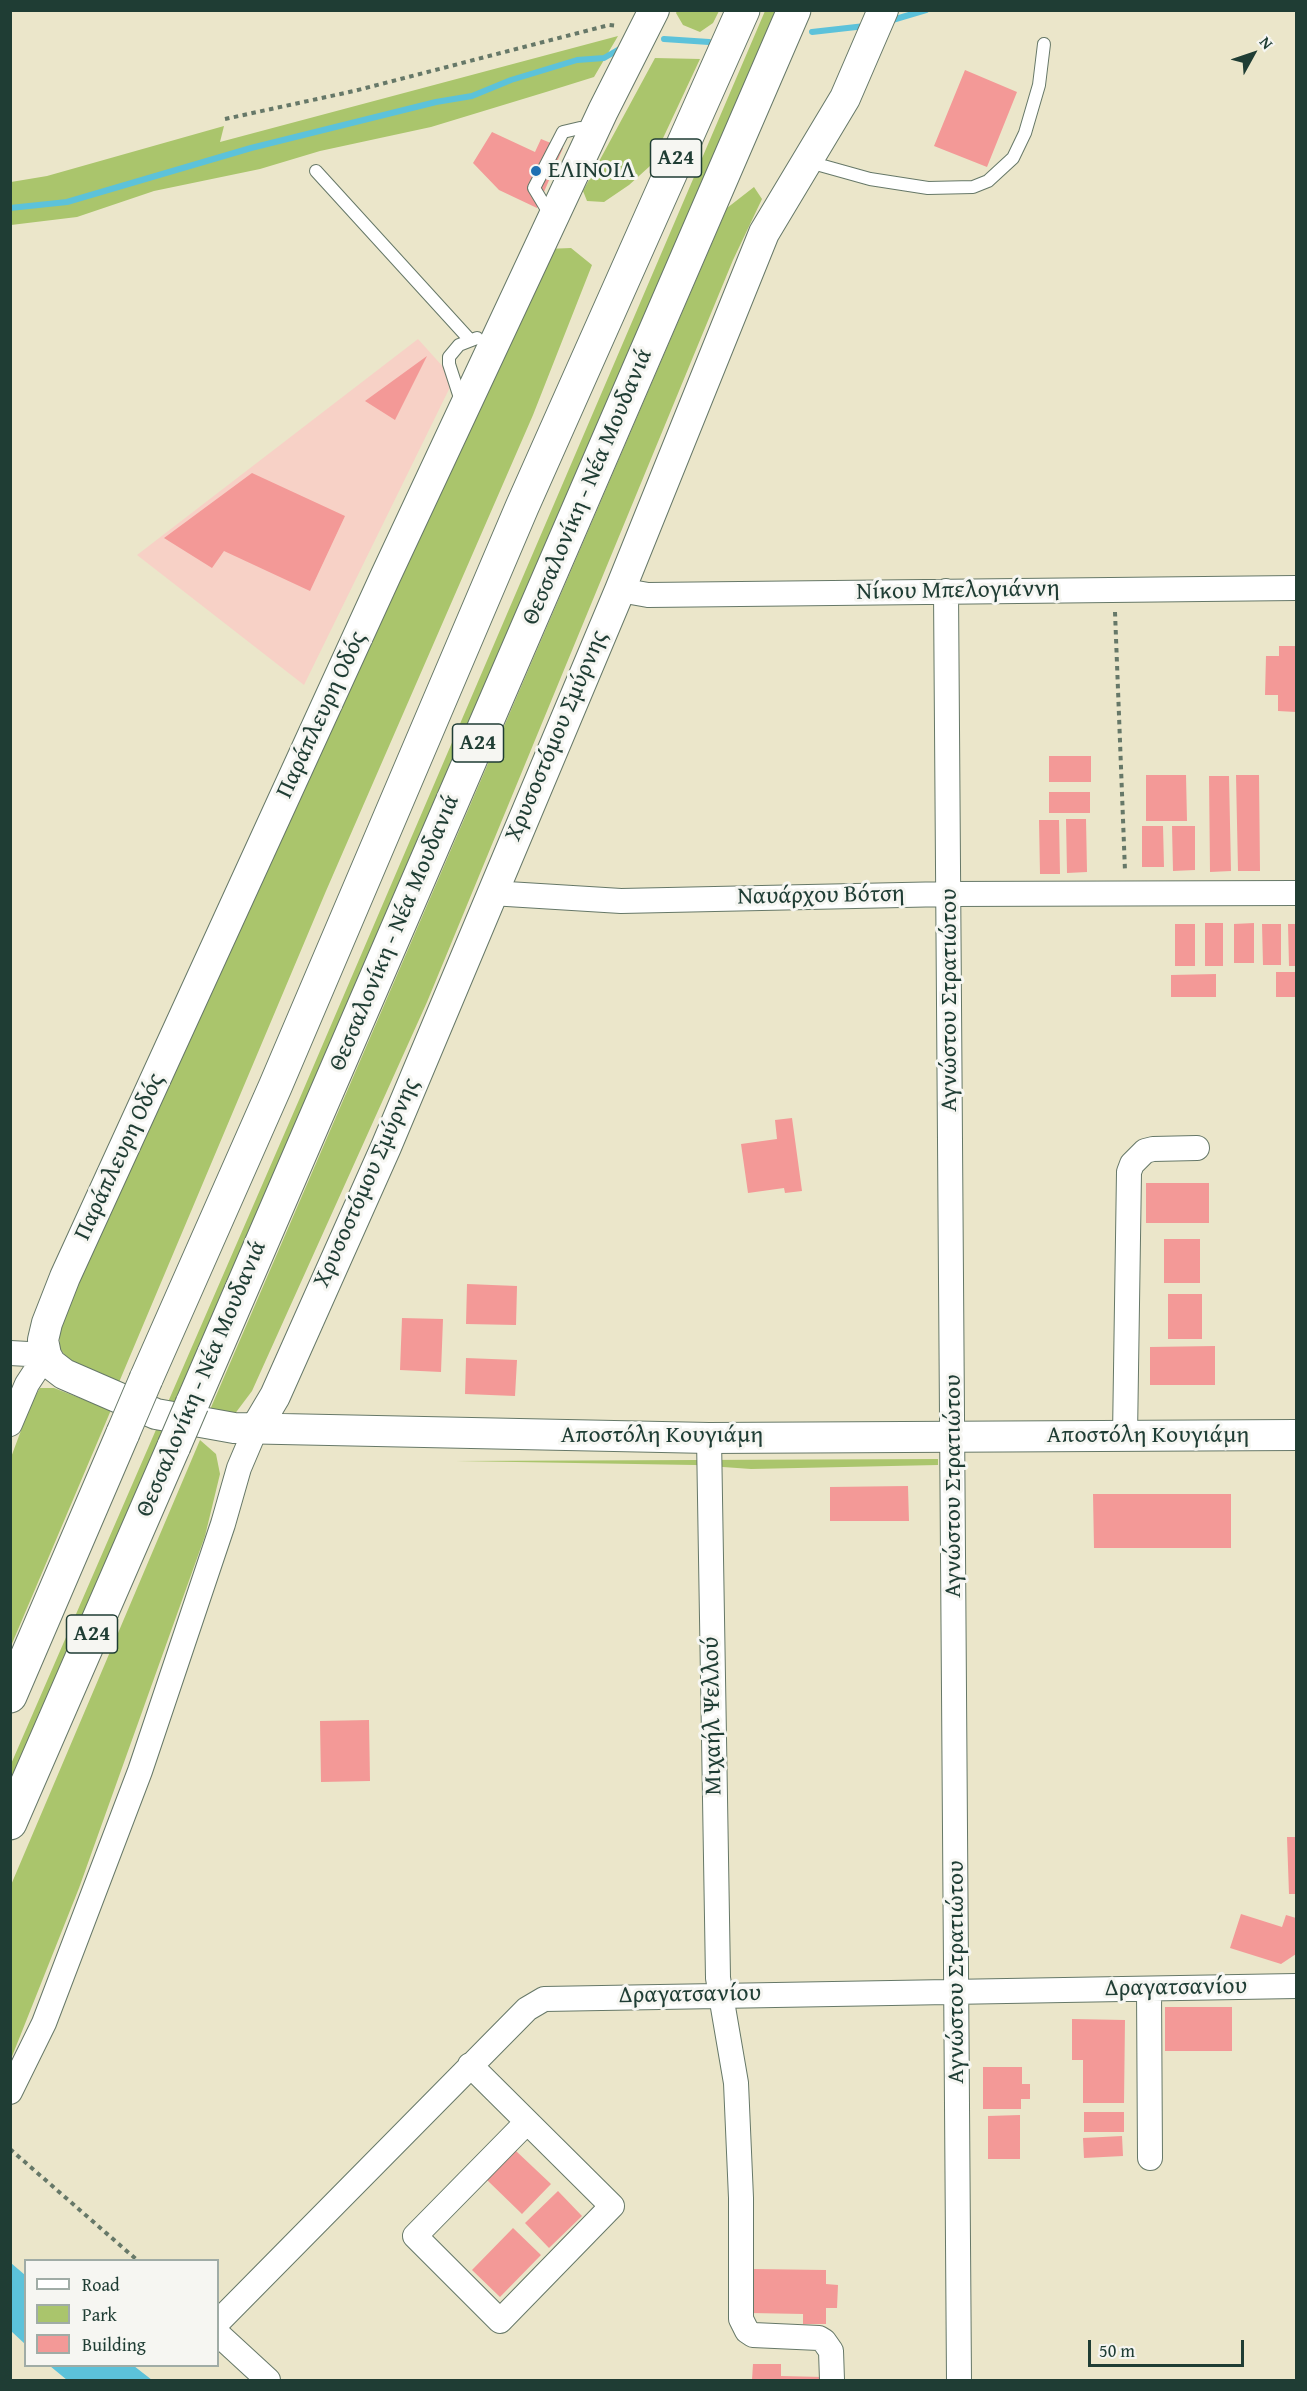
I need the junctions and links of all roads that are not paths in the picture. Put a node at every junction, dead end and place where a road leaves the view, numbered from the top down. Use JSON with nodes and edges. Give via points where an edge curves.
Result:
{"nodes":[{"id":1,"x":794,"y":10,"type":"edge"},
{"id":2,"x":742,"y":12,"type":"edge"},
{"id":3,"x":882,"y":13,"type":"edge"},
{"id":4,"x":650,"y":19,"type":"edge"},
{"id":5,"x":1044,"y":45,"type":"dead end"},
{"id":6,"x":580,"y":128,"type":"dead end"},
{"id":7,"x":808,"y":162,"type":"junction"},
{"id":8,"x":316,"y":171,"type":"dead end"},
{"id":9,"x":552,"y":219,"type":"junction"},
{"id":10,"x":484,"y":337,"type":"junction"},
{"id":11,"x":1296,"y":588,"type":"edge"},
{"id":12,"x":620,"y":590,"type":"junction"},
{"id":13,"x":946,"y":591,"type":"junction"},
{"id":14,"x":491,"y":893,"type":"junction"},
{"id":15,"x":1296,"y":893,"type":"edge"},
{"id":16,"x":949,"y":894,"type":"junction"},
{"id":17,"x":1197,"y":1148,"type":"dead end"},
{"id":18,"x":10,"y":1353,"type":"edge"},
{"id":19,"x":46,"y":1355,"type":"junction"},
{"id":20,"x":275,"y":1396,"type":"junction"},
{"id":21,"x":10,"y":1424,"type":"edge"},
{"id":22,"x":256,"y":1428,"type":"junction"},
{"id":23,"x":308,"y":1430,"type":"junction"},
{"id":24,"x":1296,"y":1435,"type":"edge"},
{"id":25,"x":953,"y":1436,"type":"junction"},
{"id":26,"x":1125,"y":1436,"type":"junction"},
{"id":27,"x":709,"y":1438,"type":"junction"},
{"id":28,"x":10,"y":1696,"type":"edge"},
{"id":29,"x":10,"y":1823,"type":"edge"},
{"id":30,"x":1296,"y":1986,"type":"edge"},
{"id":31,"x":1149,"y":1989,"type":"junction"},
{"id":32,"x":957,"y":1993,"type":"junction"},
{"id":33,"x":719,"y":1994,"type":"junction"},
{"id":34,"x":471,"y":2065,"type":"junction"},
{"id":35,"x":10,"y":2092,"type":"edge"},
{"id":36,"x":527,"y":2122,"type":"junction"},
{"id":37,"x":1150,"y":2158,"type":"dead end"},
{"id":38,"x":219,"y":2321,"type":"edge"},
{"id":39,"x":219,"y":2335,"type":"edge"},
{"id":40,"x":268,"y":2380,"type":"edge"},
{"id":41,"x":832,"y":2380,"type":"edge"},
{"id":42,"x":959,"y":2380,"type":"edge"}],
"edges":[{"from":1,"to":29,"type":"highway","name":"Θεσσαλονίκη - Νέα Μουδανιά","number":"Α24","bridge":true},
{"from":2,"to":28,"type":"highway","name":"Θεσσαλονίκη - Νέα Μουδανιά","number":"Α24","bridge":true,"via":[[522,507]]},
{"from":3,"to":7,"type":"street","name":"Χρυσοστόμου Σμύρνης","via":[[845,98]]},
{"from":4,"to":9,"type":"street","name":"Παράπλευρη Οδός"},
{"from":5,"to":7,"type":"lane","via":[[1039,85],[1025,133],[1013,158],[988,181],[972,187],[928,188],[870,179]]},
{"from":6,"to":9,"type":"lane","via":[[563,132],[534,188]]},
{"from":7,"to":12,"type":"street","name":"Χρυσοστόμου Σμύρνης","via":[[764,233]]},
{"from":8,"to":10,"type":"lane"},
{"from":9,"to":10,"type":"street","name":"Παράπλευρη Οδός"},
{"from":10,"to":19,"type":"street","name":"Παράπλευρη Οδός","via":[[464,409],[65,1276],[47,1323],[43,1340]]},
{"from":11,"to":13,"type":"street","name":"Νίκου Μπελογιάννη"},
{"from":12,"to":13,"type":"street","name":"Νίκου Μπελογιάννη","via":[[648,594]]},
{"from":12,"to":14,"type":"street","name":"Χρυσοστόμου Σμύρνης"},
{"from":13,"to":16,"type":"street","name":"Αγνώστου Στρατιώτου"},
{"from":14,"to":16,"type":"street","name":"Ναυάρχου Βότση","via":[[621,901]]},
{"from":14,"to":20,"type":"street","name":"Χρυσοστόμου Σμύρνης","via":[[386,1147]]},
{"from":15,"to":16,"type":"street","name":"Ναυάρχου Βότση"},
{"from":16,"to":25,"type":"street","name":"Αγνώστου Στρατιώτου"},
{"from":17,"to":26,"type":"street","via":[[1145,1151],[1129,1172]]},
{"from":18,"to":19,"type":"street"},
{"from":19,"to":21,"type":"street","via":[[27,1384]]},
{"from":19,"to":22,"type":"street","name":"Αποστόλη Κουγιάμη","via":[[64,1374],[156,1414],[234,1428]]},
{"from":20,"to":22,"type":"street","name":"Χρυσοστόμου Σμύρνης"},
{"from":20,"to":23,"type":"street"},
{"from":22,"to":23,"type":"street","name":"Αποστόλη Κουγιάμη"},
{"from":22,"to":35,"type":"street","via":[[239,1468],[140,1771],[44,2022]]},
{"from":23,"to":27,"type":"street","name":"Αποστόλη Κουγιάμη"},
{"from":24,"to":26,"type":"street","name":"Αποστόλη Κουγιάμη"},
{"from":25,"to":26,"type":"street","name":"Αποστόλη Κουγιάμη"},
{"from":25,"to":27,"type":"street","name":"Αποστόλη Κουγιάμη"},
{"from":25,"to":32,"type":"street","name":"Αγνώστου Στρατιώτου"},
{"from":27,"to":33,"type":"street","name":"Μιχαήλ Ψελλού"},
{"from":30,"to":31,"type":"street","name":"Δραγατσανίου"},
{"from":31,"to":32,"type":"street","name":"Δραγατσανίου"},
{"from":31,"to":37,"type":"street"},
{"from":32,"to":33,"type":"street","name":"Δραγατσανίου"},
{"from":32,"to":42,"type":"street","name":"Αγνώστου Στρατιώτου"},
{"from":33,"to":34,"type":"street","name":"Δραγατσανίου","via":[[544,1999],[526,2009]]},
{"from":33,"to":41,"type":"street","name":"Μιχαήλ Ψελλού","via":[[736,2083],[744,2326],[753,2335],[819,2338],[831,2351]]},
{"from":34,"to":36,"type":"street"},
{"from":34,"to":38,"type":"street","name":"Δραγατσανίου"},
{"from":36,"to":36,"type":"street","via":[[612,2206],[500,2321],[415,2236]]},
{"from":39,"to":40,"type":"street"}]}
